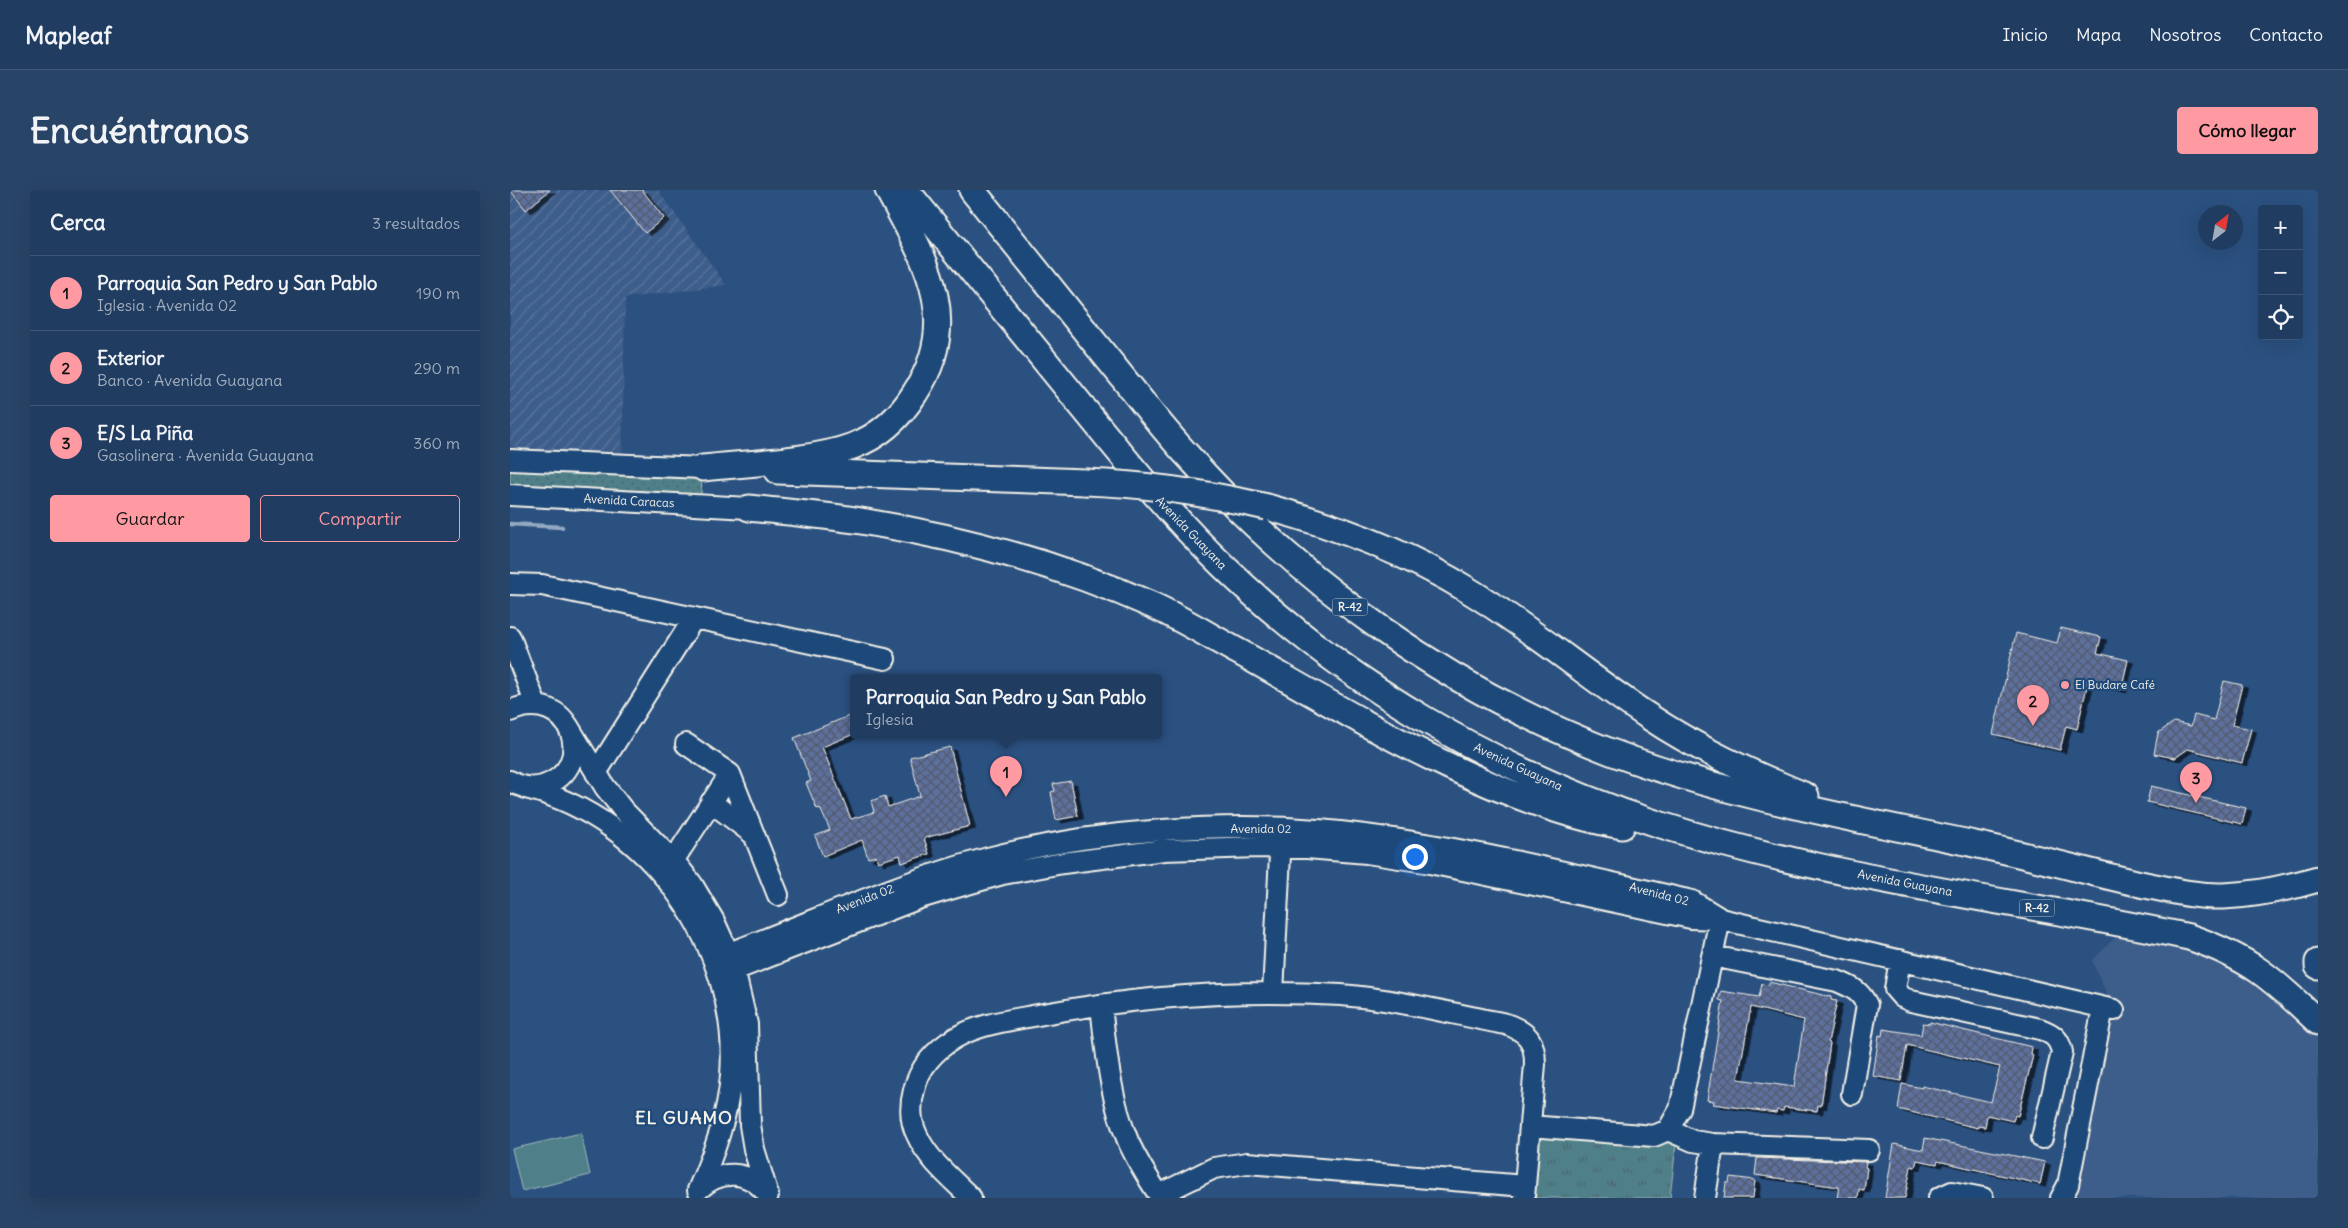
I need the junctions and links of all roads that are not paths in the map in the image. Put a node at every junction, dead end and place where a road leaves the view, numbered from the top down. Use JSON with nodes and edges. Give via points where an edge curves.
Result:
{"nodes":[{"id":1,"x":888,"y":190,"type":"edge"},
{"id":2,"x":906,"y":190,"type":"edge"},
{"id":3,"x":972,"y":190,"type":"edge"},
{"id":4,"x":510,"y":460,"type":"edge"},
{"id":5,"x":704,"y":468,"type":"junction"},
{"id":6,"x":510,"y":495,"type":"edge"},
{"id":7,"x":749,"y":508,"type":"joint"},
{"id":8,"x":510,"y":584,"type":"edge"},
{"id":9,"x":694,"y":618,"type":"junction"},
{"id":10,"x":510,"y":638,"type":"edge"},
{"id":11,"x":885,"y":659,"type":"dead end"},
{"id":12,"x":536,"y":705,"type":"junction"},
{"id":13,"x":510,"y":711,"type":"edge"},
{"id":14,"x":568,"y":726,"type":"junction"},
{"id":15,"x":686,"y":744,"type":"dead end"},
{"id":16,"x":596,"y":773,"type":"junction"},
{"id":17,"x":730,"y":774,"type":"junction"},
{"id":18,"x":515,"y":784,"type":"edge"},
{"id":19,"x":712,"y":802,"type":"junction"},
{"id":20,"x":1866,"y":821,"type":"junction"},
{"id":21,"x":754,"y":835,"type":"junction"},
{"id":22,"x":1281,"y":838,"type":"junction"},
{"id":23,"x":1732,"y":846,"type":"junction"},
{"id":24,"x":673,"y":861,"type":"junction"},
{"id":25,"x":2318,"y":879,"type":"edge"},
{"id":26,"x":778,"y":895,"type":"dead end"},
{"id":27,"x":1720,"y":918,"type":"junction"},
{"id":28,"x":1712,"y":956,"type":"junction"},
{"id":29,"x":1900,"y":960,"type":"junction"},
{"id":30,"x":2318,"y":962,"type":"edge"},
{"id":31,"x":723,"y":965,"type":"junction"},
{"id":32,"x":2318,"y":966,"type":"edge"},
{"id":33,"x":1273,"y":993,"type":"junction"},
{"id":34,"x":1101,"y":1005,"type":"junction"},
{"id":35,"x":2318,"y":1022,"type":"edge"},
{"id":36,"x":1852,"y":1094,"type":"dead end"},
{"id":37,"x":1530,"y":1126,"type":"junction"},
{"id":38,"x":1668,"y":1130,"type":"junction"},
{"id":39,"x":2042,"y":1138,"type":"dead end"},
{"id":40,"x":1713,"y":1144,"type":"junction"},
{"id":41,"x":1869,"y":1150,"type":"dead end"},
{"id":42,"x":1525,"y":1192,"type":"edge"},
{"id":43,"x":696,"y":1194,"type":"edge"},
{"id":44,"x":1160,"y":1196,"type":"edge"},
{"id":45,"x":769,"y":1197,"type":"edge"},
{"id":46,"x":971,"y":1198,"type":"edge"},
{"id":47,"x":1705,"y":1198,"type":"edge"},
{"id":48,"x":1939,"y":1198,"type":"edge"},
{"id":49,"x":1983,"y":1198,"type":"edge"},
{"id":50,"x":2061,"y":1198,"type":"edge"}],
"edges":[{"from":1,"to":5,"type":"main road","via":[[927,270],[938,314],[936,351],[912,398],[894,421],[853,446],[829,453]]},
{"from":2,"to":23,"type":"main road","name":"Avenida Guayana","number":"R-42","via":[[1166,507],[1223,566],[1292,628],[1363,681],[1491,755],[1617,810]]},
{"from":3,"to":20,"type":"main road","number":"R-42","via":[[1188,456],[1276,545],[1380,629],[1491,697],[1531,718],[1614,753],[1698,781]]},
{"from":4,"to":5,"type":"street"},
{"from":5,"to":20,"type":"main road","bridge":true,"via":[[1140,484],[1267,507],[1350,533],[1445,577],[1518,623],[1684,739],[1768,780]]},
{"from":6,"to":7,"type":"street","name":"Avenida Caracas"},
{"from":7,"to":23,"type":"main road","via":[[879,524],[972,544],[1078,576],[1156,607],[1426,754],[1506,790],[1611,824]]},
{"from":8,"to":9,"type":"street","via":[[542,585]]},
{"from":9,"to":11,"type":"street"},
{"from":9,"to":16,"type":"street"},
{"from":10,"to":12,"type":"street"},
{"from":12,"to":13,"type":"street"},
{"from":12,"to":14,"type":"street","via":[[549,708]]},
{"from":14,"to":16,"type":"street"},
{"from":14,"to":18,"type":"street","via":[[574,752],[562,775],[539,787]]},
{"from":15,"to":17,"type":"street"},
{"from":16,"to":24,"type":"street","via":[[623,810]]},
{"from":17,"to":19,"type":"street"},
{"from":17,"to":21,"type":"street"},
{"from":18,"to":31,"type":"street","via":[[571,802],[602,820],[632,844],[666,878]]},
{"from":19,"to":21,"type":"street"},
{"from":19,"to":24,"type":"street"},
{"from":20,"to":25,"type":"main road","number":"R-42","via":[[1990,847],[2106,878],[2196,895],[2221,897],[2275,891]]},
{"from":21,"to":26,"type":"street"},
{"from":22,"to":27,"type":"street","name":"Avenida 02","via":[[1337,850],[1390,856],[1691,918]]},
{"from":22,"to":31,"type":"street","name":"Avenida 02","via":[[1063,862],[1004,874],[868,908]]},
{"from":22,"to":33,"type":"street"},
{"from":23,"to":35,"type":"main road","name":"Avenida Guayana","number":"R-42","via":[[2189,937],[2224,950],[2259,969]]},
{"from":24,"to":31,"type":"street","via":[[704,903]]},
{"from":27,"to":28,"type":"street"},
{"from":27,"to":29,"type":"street","name":"Avenida 02"},
{"from":28,"to":36,"type":"street","via":[[1837,981],[1862,995],[1867,1005]]},
{"from":28,"to":38,"type":"street","via":[[1680,1109]]},
{"from":29,"to":39,"type":"street","via":[[1895,988],[1902,997],[1932,1007],[2040,1029],[2060,1041],[2062,1052]]},
{"from":29,"to":50,"type":"street","name":"Avenida 02","via":[[2108,1009],[2068,1185]]},
{"from":30,"to":32,"type":"main road"},
{"from":31,"to":43,"type":"street","via":[[731,1073],[718,1141]]},
{"from":31,"to":45,"type":"street","via":[[747,1024],[748,1103],[754,1149]]},
{"from":33,"to":34,"type":"street","via":[[1173,996]]},
{"from":33,"to":37,"type":"street","via":[[1382,1000],[1518,1029],[1530,1038],[1535,1053]]},
{"from":34,"to":44,"type":"street","via":[[1110,1075],[1122,1125],[1138,1161]]},
{"from":34,"to":46,"type":"street","via":[[968,1032],[944,1044],[924,1068],[912,1099],[916,1134],[929,1154]]},
{"from":37,"to":38,"type":"street","via":[[1654,1136]]},
{"from":37,"to":42,"type":"street"},
{"from":38,"to":40,"type":"street","via":[[1693,1141]]},
{"from":40,"to":41,"type":"street"},
{"from":40,"to":47,"type":"street"},
{"from":42,"to":44,"type":"street","via":[[1247,1163],[1214,1168]]},
{"from":43,"to":45,"type":"street","via":[[708,1181],[736,1174],[760,1185]]},
{"from":48,"to":49,"type":"street","via":[[1952,1192]]}]}
